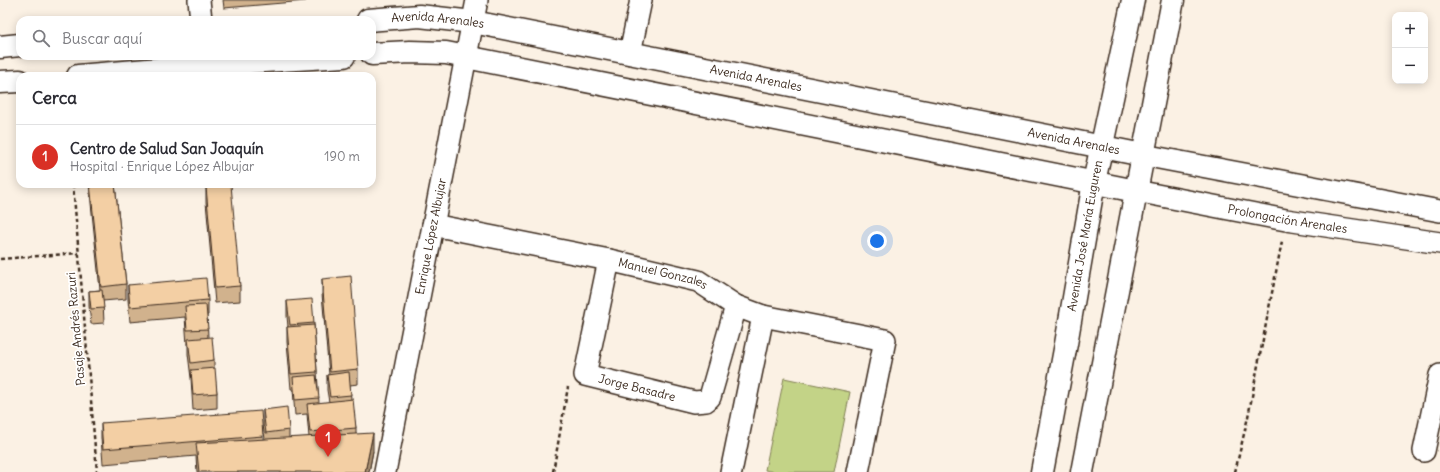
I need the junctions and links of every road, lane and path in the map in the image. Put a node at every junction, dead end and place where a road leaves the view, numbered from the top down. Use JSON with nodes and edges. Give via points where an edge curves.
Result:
{"nodes":[{"id":1,"x":199,"y":0,"type":"edge"},
{"id":2,"x":477,"y":0,"type":"edge"},
{"id":3,"x":642,"y":0,"type":"edge"},
{"id":4,"x":1133,"y":0,"type":"edge"},
{"id":5,"x":1173,"y":0,"type":"edge"},
{"id":6,"x":201,"y":16,"type":"edge"},
{"id":7,"x":376,"y":19,"type":"edge"},
{"id":8,"x":472,"y":22,"type":"junction"},
{"id":9,"x":16,"y":45,"type":"edge"},
{"id":10,"x":0,"y":47,"type":"edge"},
{"id":11,"x":630,"y":53,"type":"junction"},
{"id":12,"x":376,"y":54,"type":"edge"},
{"id":13,"x":466,"y":58,"type":"junction"},
{"id":14,"x":280,"y":60,"type":"edge"},
{"id":15,"x":124,"y":72,"type":"edge"},
{"id":16,"x":16,"y":81,"type":"edge"},
{"id":17,"x":0,"y":82,"type":"edge"},
{"id":18,"x":1101,"y":146,"type":"junction"},
{"id":19,"x":1143,"y":155,"type":"junction"},
{"id":20,"x":1094,"y":182,"type":"junction"},
{"id":21,"x":72,"y":188,"type":"edge"},
{"id":22,"x":1136,"y":191,"type":"junction"},
{"id":23,"x":1440,"y":211,"type":"edge"},
{"id":24,"x":1286,"y":220,"type":"junction"},
{"id":25,"x":433,"y":225,"type":"junction"},
{"id":26,"x":1440,"y":243,"type":"edge"},
{"id":27,"x":78,"y":253,"type":"junction"},
{"id":28,"x":0,"y":259,"type":"edge"},
{"id":29,"x":609,"y":260,"type":"junction"},
{"id":30,"x":736,"y":306,"type":"junction"},
{"id":31,"x":763,"y":316,"type":"junction"},
{"id":32,"x":585,"y":375,"type":"junction"},
{"id":33,"x":1440,"y":375,"type":"edge"},
{"id":34,"x":1424,"y":451,"type":"dead end"},
{"id":35,"x":97,"y":472,"type":"edge"},
{"id":36,"x":385,"y":472,"type":"edge"},
{"id":37,"x":553,"y":472,"type":"edge"},
{"id":38,"x":731,"y":472,"type":"edge"},
{"id":39,"x":858,"y":472,"type":"edge"},
{"id":40,"x":1042,"y":472,"type":"edge"},
{"id":41,"x":1082,"y":472,"type":"edge"},
{"id":42,"x":1235,"y":472,"type":"edge"}],
"edges":[{"from":1,"to":6,"type":"street"},
{"from":2,"to":8,"type":"street","name":"Enrique López Albujar"},
{"from":3,"to":11,"type":"street"},
{"from":4,"to":18,"type":"street","name":"Avenida José María Euguren"},
{"from":5,"to":19,"type":"street"},
{"from":7,"to":8,"type":"street","name":"Avenida Arenales","via":[[419,16]]},
{"from":8,"to":11,"type":"street","name":"Avenida Arenales"},
{"from":8,"to":13,"type":"street","name":"Enrique López Albujar"},
{"from":9,"to":10,"type":"street"},
{"from":11,"to":18,"type":"street","name":"Avenida Arenales"},
{"from":12,"to":13,"type":"street","via":[[446,53]]},
{"from":13,"to":20,"type":"street"},
{"from":13,"to":25,"type":"street","name":"Enrique López Albujar"},
{"from":14,"to":15,"type":"street"},
{"from":16,"to":17,"type":"street"},
{"from":18,"to":19,"type":"street","name":"Avenida Arenales"},
{"from":18,"to":20,"type":"street","name":"Avenida José María Euguren"},
{"from":19,"to":22,"type":"street"},
{"from":19,"to":23,"type":"street"},
{"from":20,"to":22,"type":"street"},
{"from":20,"to":40,"type":"street","name":"Avenida José María Euguren"},
{"from":21,"to":27,"type":"path","name":"Pasaje Andrés Razuri"},
{"from":22,"to":24,"type":"street","name":"Prolongación Arenales"},
{"from":22,"to":41,"type":"street"},
{"from":24,"to":26,"type":"street","name":"Prolongación Arenales"},
{"from":24,"to":42,"type":"path"},
{"from":25,"to":29,"type":"street","name":"Manuel Gonzales"},
{"from":25,"to":36,"type":"street","name":"Enrique López Albujar"},
{"from":27,"to":28,"type":"path"},
{"from":27,"to":35,"type":"path","name":"Pasaje Andrés Razuri"},
{"from":29,"to":30,"type":"street","name":"Manuel Gonzales","via":[[698,281]]},
{"from":29,"to":32,"type":"street","name":"Jorge Basadre"},
{"from":30,"to":31,"type":"street","name":"Manuel Gonzales"},
{"from":30,"to":32,"type":"street","name":"Jorge Basadre","via":[[710,397],[706,402],[694,402]]},
{"from":31,"to":38,"type":"street"},
{"from":31,"to":39,"type":"street","name":"Manuel Gonzales","via":[[886,340]]},
{"from":32,"to":37,"type":"path","via":[[568,387]]},
{"from":33,"to":34,"type":"street"}]}
